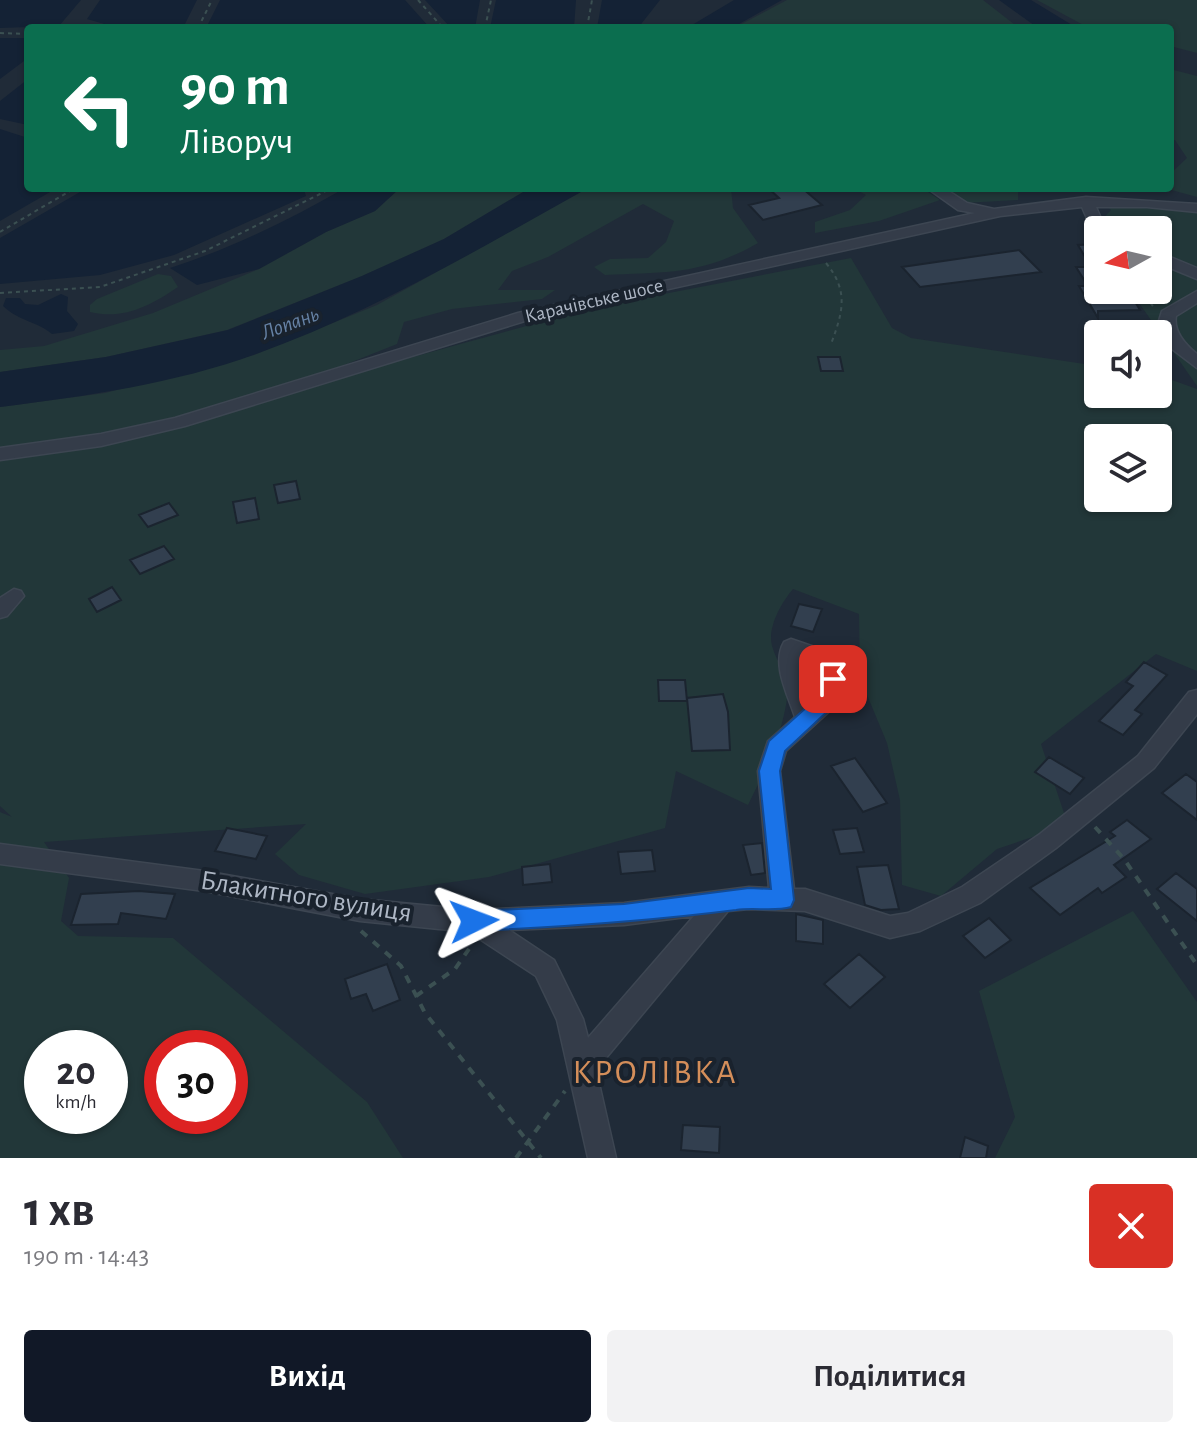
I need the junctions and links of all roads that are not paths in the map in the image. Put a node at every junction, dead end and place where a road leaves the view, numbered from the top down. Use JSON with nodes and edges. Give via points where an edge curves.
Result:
{"nodes":[{"id":1,"x":940,"y":192,"type":"edge"},
{"id":2,"x":1086,"y":201,"type":"junction"},
{"id":3,"x":1197,"y":208,"type":"edge"},
{"id":4,"x":1000,"y":212,"type":"junction"},
{"id":5,"x":1093,"y":216,"type":"edge"},
{"id":6,"x":1172,"y":262,"type":"edge"},
{"id":7,"x":1197,"y":274,"type":"edge"},
{"id":8,"x":1197,"y":296,"type":"edge"},
{"id":9,"x":1197,"y":363,"type":"edge"},
{"id":10,"x":0,"y":454,"type":"edge"},
{"id":11,"x":1197,"y":698,"type":"edge"},
{"id":12,"x":807,"y":719,"type":"dead end"},
{"id":13,"x":0,"y":854,"type":"edge"},
{"id":14,"x":783,"y":900,"type":"junction"},
{"id":15,"x":721,"y":902,"type":"junction"},
{"id":16,"x":474,"y":921,"type":"junction"},
{"id":17,"x":580,"y":1068,"type":"junction"},
{"id":18,"x":602,"y":1158,"type":"edge"}],
"edges":[{"from":1,"to":4,"type":"street","via":[[963,207]]},
{"from":2,"to":3,"type":"street","name":"Карачівське шосе"},
{"from":2,"to":4,"type":"street","name":"Карачівське шосе"},
{"from":2,"to":5,"type":"street"},
{"from":4,"to":10,"type":"street","name":"Карачівське шосе","via":[[524,316],[179,422]]},
{"from":6,"to":7,"type":"street"},
{"from":8,"to":9,"type":"street","via":[[1168,314],[1166,324],[1178,346]]},
{"from":11,"to":14,"type":"street","name":"Блакитного вулиця","via":[[1146,762],[971,895],[890,927],[805,900]]},
{"from":12,"to":14,"type":"street","via":[[776,747],[769,771]]},
{"from":13,"to":16,"type":"street","name":"Блакитного вулиця","via":[[204,881],[360,910]]},
{"from":14,"to":15,"type":"street","name":"Блакитного вулиця"},
{"from":15,"to":16,"type":"street","name":"Блакитного вулиця","via":[[624,914]]},
{"from":15,"to":17,"type":"street"},
{"from":16,"to":17,"type":"street","via":[[545,968],[570,1019]]},
{"from":17,"to":18,"type":"street"}]}
